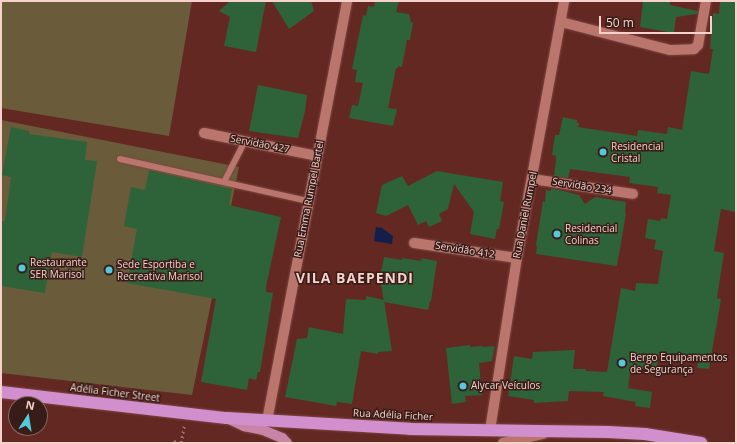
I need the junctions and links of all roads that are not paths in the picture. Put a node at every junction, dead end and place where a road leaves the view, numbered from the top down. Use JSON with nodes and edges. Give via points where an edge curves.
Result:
{"nodes":[{"id":1,"x":347,"y":1,"type":"edge"},
{"id":2,"x":564,"y":1,"type":"edge"},
{"id":3,"x":706,"y":1,"type":"edge"},
{"id":4,"x":561,"y":22,"type":"junction"},
{"id":5,"x":204,"y":133,"type":"dead end"},
{"id":6,"x":245,"y":141,"type":"junction"},
{"id":7,"x":317,"y":156,"type":"junction"},
{"id":8,"x":120,"y":159,"type":"dead end"},
{"id":9,"x":532,"y":179,"type":"junction"},
{"id":10,"x":224,"y":182,"type":"junction"},
{"id":11,"x":633,"y":194,"type":"dead end"},
{"id":12,"x":308,"y":201,"type":"junction"},
{"id":13,"x":414,"y":243,"type":"dead end"},
{"id":14,"x":517,"y":258,"type":"junction"},
{"id":15,"x":1,"y":392,"type":"edge"},
{"id":16,"x":227,"y":418,"type":"junction"},
{"id":17,"x":267,"y":421,"type":"junction"},
{"id":18,"x":490,"y":430,"type":"junction"},
{"id":19,"x":559,"y":431,"type":"junction"},
{"id":20,"x":287,"y":443,"type":"edge"},
{"id":21,"x":503,"y":443,"type":"edge"},
{"id":22,"x":701,"y":443,"type":"edge"}],
"edges":[{"from":1,"to":7,"type":"street","name":"Rua Emma Rumpel Bartel"},
{"from":2,"to":4,"type":"street","name":"Rua Daniel Rumpel"},
{"from":3,"to":4,"type":"street","via":[[698,45],[694,50],[670,50]]},
{"from":4,"to":9,"type":"street","name":"Rua Daniel Rumpel"},
{"from":5,"to":6,"type":"street","name":"Servidão 427"},
{"from":6,"to":7,"type":"street","name":"Servidão 427"},
{"from":6,"to":10,"type":"lane"},
{"from":7,"to":12,"type":"street","name":"Rua Emma Rumpel Bartel"},
{"from":8,"to":10,"type":"lane"},
{"from":9,"to":11,"type":"street","name":"Servidão 234"},
{"from":9,"to":14,"type":"street","name":"Rua Daniel Rumpel"},
{"from":10,"to":12,"type":"lane"},
{"from":12,"to":17,"type":"street","name":"Rua Emma Rumpel Bartel"},
{"from":13,"to":14,"type":"street","name":"Servidão 412"},
{"from":14,"to":18,"type":"street","name":"Rua Daniel Rumpel"},
{"from":15,"to":16,"type":"highway","name":"Adélia Ficher Street"},
{"from":16,"to":17,"type":"highway","name":"Rua Adélia Ficher"},
{"from":16,"to":20,"type":"main road","via":[[244,426],[263,430],[282,438]]},
{"from":17,"to":18,"type":"highway","name":"Rua Adélia Ficher","via":[[410,429]]},
{"from":18,"to":19,"type":"highway","name":"Rua Adélia Ficher"},
{"from":19,"to":21,"type":"street"},
{"from":19,"to":22,"type":"highway","name":"Rua Adélia Ficher","via":[[645,434]]}]}
